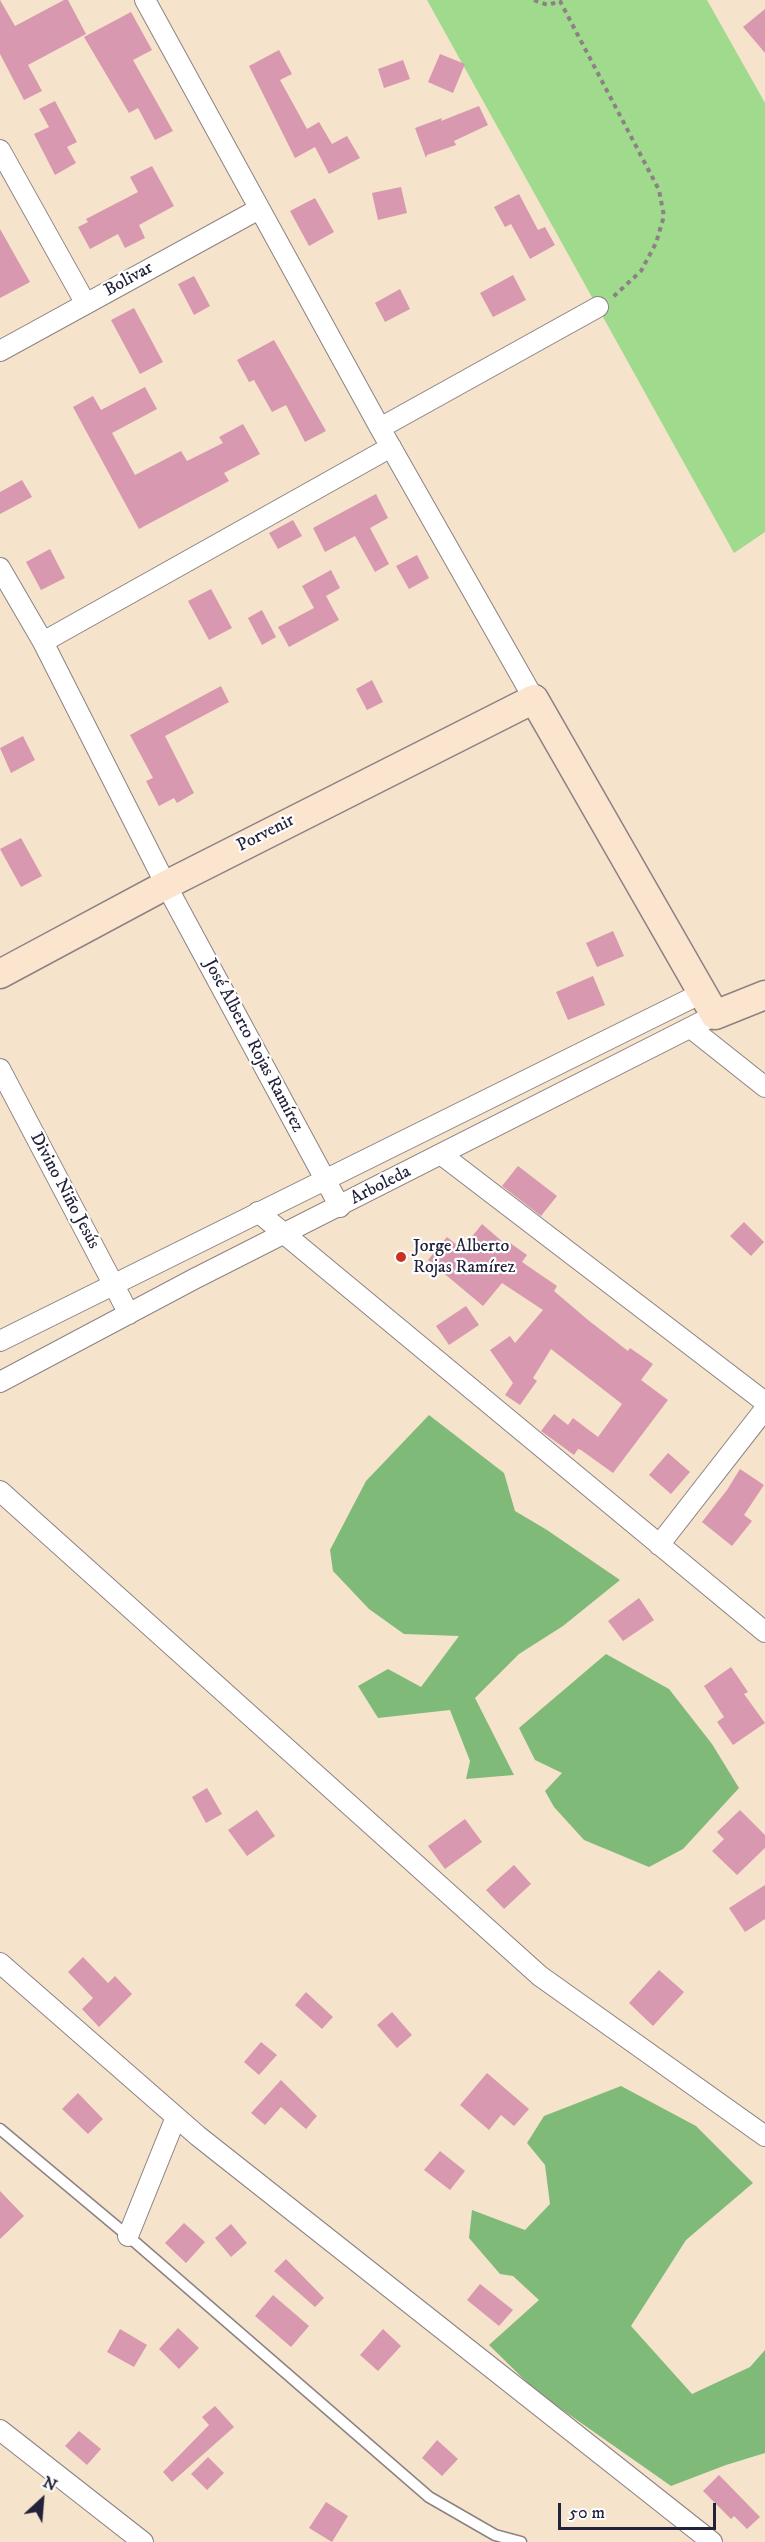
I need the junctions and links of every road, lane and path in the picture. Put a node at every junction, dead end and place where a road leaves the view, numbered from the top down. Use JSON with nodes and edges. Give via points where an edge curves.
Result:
{"nodes":[{"id":1,"x":145,"y":0,"type":"edge"},
{"id":2,"x":534,"y":0,"type":"edge"},
{"id":3,"x":0,"y":150,"type":"edge"},
{"id":4,"x":259,"y":209,"type":"junction"},
{"id":5,"x":86,"y":304,"type":"junction"},
{"id":6,"x":597,"y":307,"type":"joint"},
{"id":7,"x":0,"y":351,"type":"edge"},
{"id":8,"x":380,"y":428,"type":"junction"},
{"id":9,"x":391,"y":447,"type":"junction"},
{"id":10,"x":0,"y":568,"type":"edge"},
{"id":11,"x":43,"y":642,"type":"junction"},
{"id":12,"x":534,"y":699,"type":"junction"},
{"id":13,"x":166,"y":885,"type":"junction"},
{"id":14,"x":0,"y":974,"type":"edge"},
{"id":15,"x":765,"y":995,"type":"edge"},
{"id":16,"x":703,"y":1012,"type":"junction"},
{"id":17,"x":0,"y":1069,"type":"edge"},
{"id":18,"x":765,"y":1087,"type":"edge"},
{"id":19,"x":442,"y":1155,"type":"junction"},
{"id":20,"x":325,"y":1179,"type":"junction"},
{"id":21,"x":340,"y":1207,"type":"junction"},
{"id":22,"x":258,"y":1212,"type":"junction"},
{"id":23,"x":284,"y":1235,"type":"junction"},
{"id":24,"x":113,"y":1284,"type":"junction"},
{"id":25,"x":129,"y":1314,"type":"junction"},
{"id":26,"x":0,"y":1341,"type":"edge"},
{"id":27,"x":0,"y":1382,"type":"edge"},
{"id":28,"x":765,"y":1402,"type":"edge"},
{"id":29,"x":765,"y":1409,"type":"edge"},
{"id":30,"x":0,"y":1491,"type":"edge"},
{"id":31,"x":659,"y":1545,"type":"junction"},
{"id":32,"x":765,"y":1632,"type":"edge"},
{"id":33,"x":0,"y":1962,"type":"edge"},
{"id":34,"x":176,"y":2117,"type":"junction"},
{"id":35,"x":0,"y":2129,"type":"edge"},
{"id":36,"x":765,"y":2136,"type":"edge"},
{"id":37,"x":128,"y":2236,"type":"junction"},
{"id":38,"x":0,"y":2430,"type":"edge"},
{"id":39,"x":143,"y":2542,"type":"edge"},
{"id":40,"x":521,"y":2542,"type":"edge"},
{"id":41,"x":712,"y":2542,"type":"edge"}],
"edges":[{"from":1,"to":4,"type":"street"},
{"from":2,"to":6,"type":"path","via":[[548,5],[560,1],[659,190],[664,216],[656,243],[640,271],[618,294]]},
{"from":3,"to":5,"type":"street"},
{"from":4,"to":5,"type":"street","name":"Bolivar"},
{"from":4,"to":8,"type":"street"},
{"from":5,"to":7,"type":"street","name":"Bolivar"},
{"from":6,"to":8,"type":"street"},
{"from":8,"to":9,"type":"street"},
{"from":9,"to":11,"type":"street"},
{"from":9,"to":12,"type":"street"},
{"from":10,"to":11,"type":"street","name":"José Alberto Rojas Ramírez"},
{"from":11,"to":13,"type":"street","name":"José Alberto Rojas Ramírez"},
{"from":12,"to":13,"type":"street","name":"Porvenir"},
{"from":12,"to":16,"type":"street"},
{"from":13,"to":14,"type":"street","name":"Porvenir"},
{"from":13,"to":20,"type":"street","name":"José Alberto Rojas Ramírez"},
{"from":15,"to":16,"type":"street","name":"Arboleda"},
{"from":16,"to":18,"type":"street"},
{"from":16,"to":19,"type":"street","name":"Arboleda"},
{"from":16,"to":20,"type":"street","name":"Arboleda"},
{"from":17,"to":24,"type":"street","name":"Divino Niño Jesús"},
{"from":19,"to":21,"type":"street","name":"Arboleda"},
{"from":19,"to":28,"type":"street"},
{"from":20,"to":21,"type":"street","name":"José Alberto Rojas Ramírez"},
{"from":20,"to":22,"type":"street","name":"Arboleda"},
{"from":21,"to":23,"type":"street","name":"Arboleda"},
{"from":22,"to":23,"type":"street"},
{"from":22,"to":24,"type":"street","name":"Arboleda"},
{"from":23,"to":25,"type":"street","name":"Arboleda"},
{"from":23,"to":31,"type":"street"},
{"from":24,"to":25,"type":"street","name":"Divino Niño Jesús"},
{"from":24,"to":26,"type":"street","name":"Arboleda"},
{"from":25,"to":27,"type":"street","name":"Arboleda"},
{"from":29,"to":31,"type":"street"},
{"from":30,"to":36,"type":"street","via":[[540,1976]]},
{"from":31,"to":32,"type":"street"},
{"from":33,"to":34,"type":"street"},
{"from":34,"to":37,"type":"street"},
{"from":34,"to":41,"type":"street"},
{"from":35,"to":37,"type":"lane"},
{"from":37,"to":40,"type":"lane","via":[[429,2497],[495,2535]]},
{"from":38,"to":39,"type":"street"}]}
